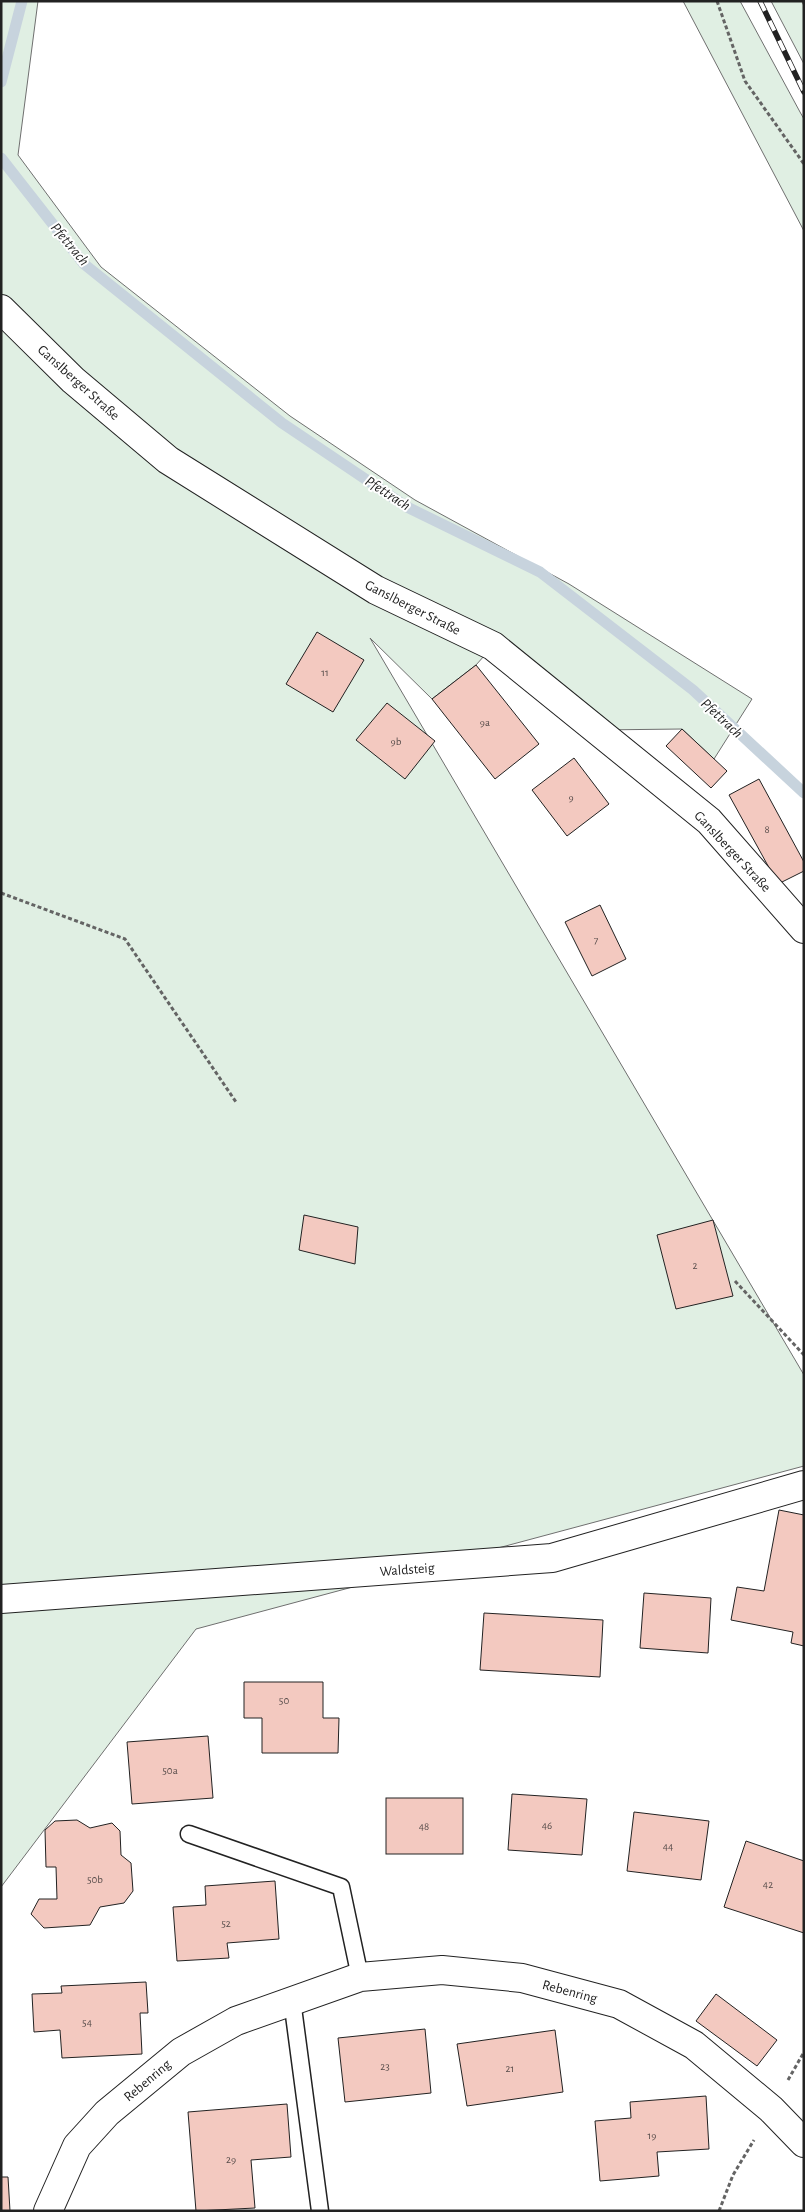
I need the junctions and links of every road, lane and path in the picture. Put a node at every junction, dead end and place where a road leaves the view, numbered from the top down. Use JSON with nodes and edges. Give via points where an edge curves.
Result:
{"nodes":[{"id":1,"x":717,"y":1,"type":"edge"},
{"id":2,"x":804,"y":164,"type":"edge"},
{"id":3,"x":1,"y":309,"type":"edge"},
{"id":4,"x":1,"y":893,"type":"edge"},
{"id":5,"x":804,"y":929,"type":"edge"},
{"id":6,"x":236,"y":1102,"type":"dead end"},
{"id":7,"x":735,"y":1281,"type":"dead end"},
{"id":8,"x":804,"y":1355,"type":"edge"},
{"id":9,"x":804,"y":1485,"type":"edge"},
{"id":10,"x":1,"y":1599,"type":"edge"},
{"id":11,"x":189,"y":1834,"type":"dead end"},
{"id":12,"x":360,"y":1977,"type":"junction"},
{"id":13,"x":292,"y":2000,"type":"junction"},
{"id":14,"x":771,"y":2109,"type":"junction"},
{"id":15,"x":804,"y":2143,"type":"edge"},
{"id":16,"x":48,"y":2211,"type":"edge"},
{"id":17,"x":320,"y":2211,"type":"edge"},
{"id":18,"x":719,"y":2211,"type":"edge"}],
"edges":[{"from":1,"to":2,"type":"path","via":[[745,81]]},
{"from":3,"to":5,"type":"street","name":"Ganslberger Straße","via":[[73,380],[168,460],[376,590],[492,646],[709,821]]},
{"from":4,"to":6,"type":"path","via":[[125,939]]},
{"from":7,"to":8,"type":"path"},
{"from":9,"to":10,"type":"street","name":"Waldsteig","via":[[552,1558]]},
{"from":11,"to":12,"type":"lane","via":[[341,1887]]},
{"from":12,"to":13,"type":"street","name":"Rebenring"},
{"from":12,"to":14,"type":"street","name":"Rebenring","via":[[442,1970],[522,1978],[619,2004],[694,2045]]},
{"from":13,"to":16,"type":"street","name":"Rebenring","via":[[236,2021],[181,2052],[108,2114],[77,2146]]},
{"from":13,"to":17,"type":"lane"},
{"from":14,"to":15,"type":"street","name":"Rebenring"},
{"from":14,"to":18,"type":"path","via":[[733,2175]]}]}
